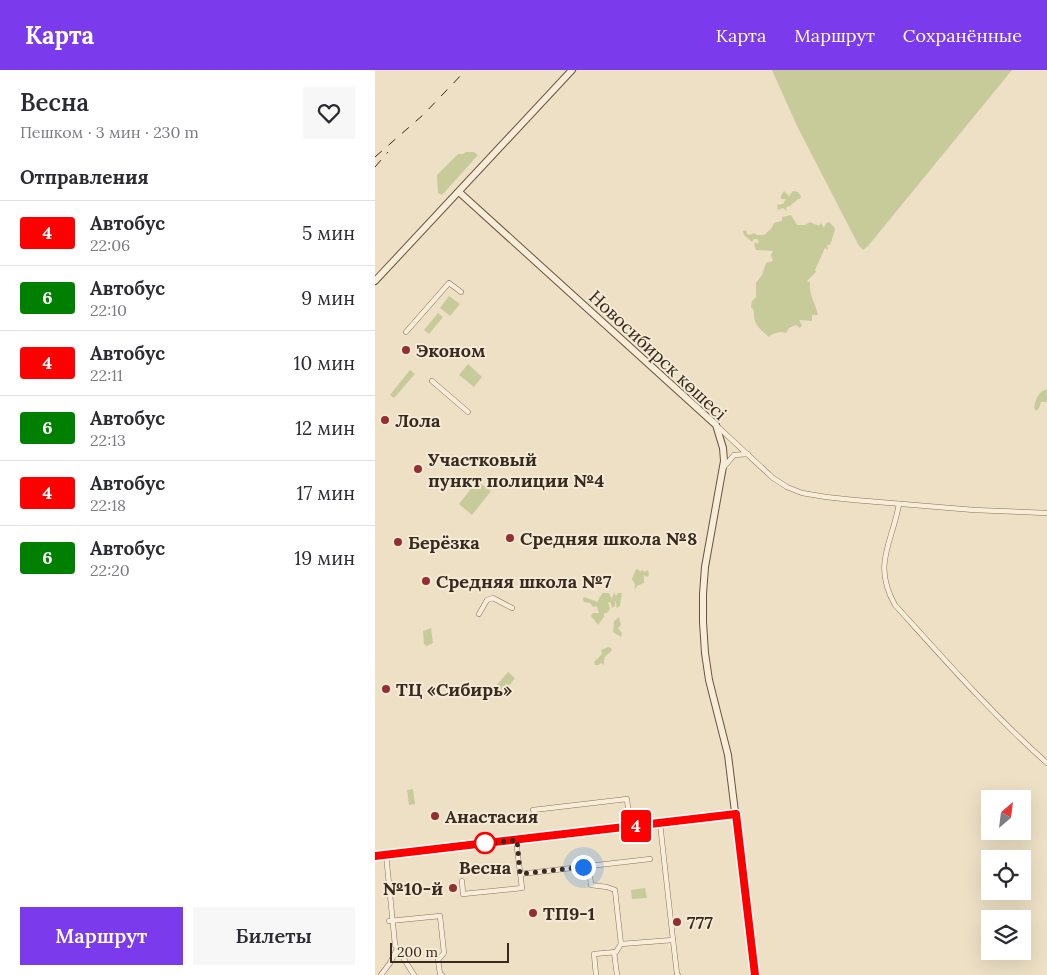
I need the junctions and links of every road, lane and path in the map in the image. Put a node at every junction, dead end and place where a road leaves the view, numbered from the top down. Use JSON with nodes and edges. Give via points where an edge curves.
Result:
{"nodes":[{"id":1,"x":572,"y":70,"type":"edge"},
{"id":2,"x":459,"y":192,"type":"junction"},
{"id":3,"x":375,"y":281,"type":"edge"},
{"id":4,"x":461,"y":292,"type":"dead end"},
{"id":5,"x":406,"y":332,"type":"dead end"},
{"id":6,"x":432,"y":381,"type":"dead end"},
{"id":7,"x":468,"y":412,"type":"dead end"},
{"id":8,"x":716,"y":426,"type":"junction"},
{"id":9,"x":748,"y":454,"type":"junction"},
{"id":10,"x":723,"y":468,"type":"junction"},
{"id":11,"x":899,"y":504,"type":"junction"},
{"id":12,"x":1047,"y":513,"type":"edge"},
{"id":13,"x":512,"y":608,"type":"dead end"},
{"id":14,"x":479,"y":614,"type":"dead end"},
{"id":15,"x":1047,"y":763,"type":"edge"},
{"id":16,"x":533,"y":810,"type":"dead end"},
{"id":17,"x":736,"y":814,"type":"junction"},
{"id":18,"x":660,"y":823,"type":"junction"},
{"id":19,"x":630,"y":827,"type":"junction"},
{"id":20,"x":517,"y":840,"type":"junction"},
{"id":21,"x":386,"y":854,"type":"junction"},
{"id":22,"x":375,"y":856,"type":"edge"},
{"id":23,"x":650,"y":859,"type":"dead end"},
{"id":24,"x":589,"y":866,"type":"junction"},
{"id":25,"x":520,"y":874,"type":"junction"},
{"id":26,"x":462,"y":881,"type":"dead end"},
{"id":27,"x":391,"y":921,"type":"junction"},
{"id":28,"x":673,"y":940,"type":"junction"},
{"id":29,"x":621,"y":944,"type":"junction"},
{"id":30,"x":397,"y":949,"type":"junction"},
{"id":31,"x":614,"y":952,"type":"junction"},
{"id":32,"x":381,"y":975,"type":"edge"},
{"id":33,"x":414,"y":975,"type":"edge"},
{"id":34,"x":442,"y":975,"type":"edge"},
{"id":35,"x":596,"y":975,"type":"edge"},
{"id":36,"x":617,"y":975,"type":"edge"},
{"id":37,"x":678,"y":975,"type":"edge"},
{"id":38,"x":755,"y":975,"type":"edge"}],
"edges":[{"from":1,"to":2,"type":"main road"},
{"from":2,"to":3,"type":"main road"},
{"from":2,"to":8,"type":"main road","name":"Новосибирск көшесі"},
{"from":4,"to":5,"type":"street","via":[[449,283]]},
{"from":6,"to":7,"type":"street"},
{"from":8,"to":9,"type":"street"},
{"from":8,"to":10,"type":"main road","name":"Новосибирск көшесі","via":[[723,448]]},
{"from":9,"to":10,"type":"street","via":[[734,455]]},
{"from":9,"to":11,"type":"street","via":[[773,478],[801,492],[826,498]]},
{"from":10,"to":17,"type":"main road","name":"Новосибирск көшесі","via":[[705,567],[702,604],[706,664],[728,756]]},
{"from":11,"to":12,"type":"street"},
{"from":11,"to":15,"type":"street","via":[[884,570],[887,589],[895,605],[988,706]]},
{"from":13,"to":14,"type":"street","via":[[493,598],[487,600]]},
{"from":16,"to":19,"type":"street","via":[[627,799]]},
{"from":17,"to":18,"type":"main road"},
{"from":17,"to":38,"type":"main road","name":"Новосибирск көшесі"},
{"from":18,"to":19,"type":"main road"},
{"from":18,"to":28,"type":"street"},
{"from":19,"to":20,"type":"main road"},
{"from":20,"to":21,"type":"main road"},
{"from":20,"to":25,"type":"street"},
{"from":21,"to":22,"type":"main road"},
{"from":21,"to":27,"type":"street"},
{"from":23,"to":24,"type":"street"},
{"from":24,"to":25,"type":"street"},
{"from":24,"to":29,"type":"street","via":[[591,885],[615,890]]},
{"from":25,"to":26,"type":"street","via":[[522,888],[463,894]]},
{"from":27,"to":30,"type":"street"},
{"from":27,"to":34,"type":"street","via":[[440,916],[444,953],[438,960]]},
{"from":28,"to":29,"type":"street"},
{"from":28,"to":37,"type":"street"},
{"from":29,"to":31,"type":"street"},
{"from":30,"to":32,"type":"street"},
{"from":30,"to":33,"type":"street"},
{"from":31,"to":35,"type":"street","via":[[594,954]]},
{"from":31,"to":36,"type":"street"}]}
